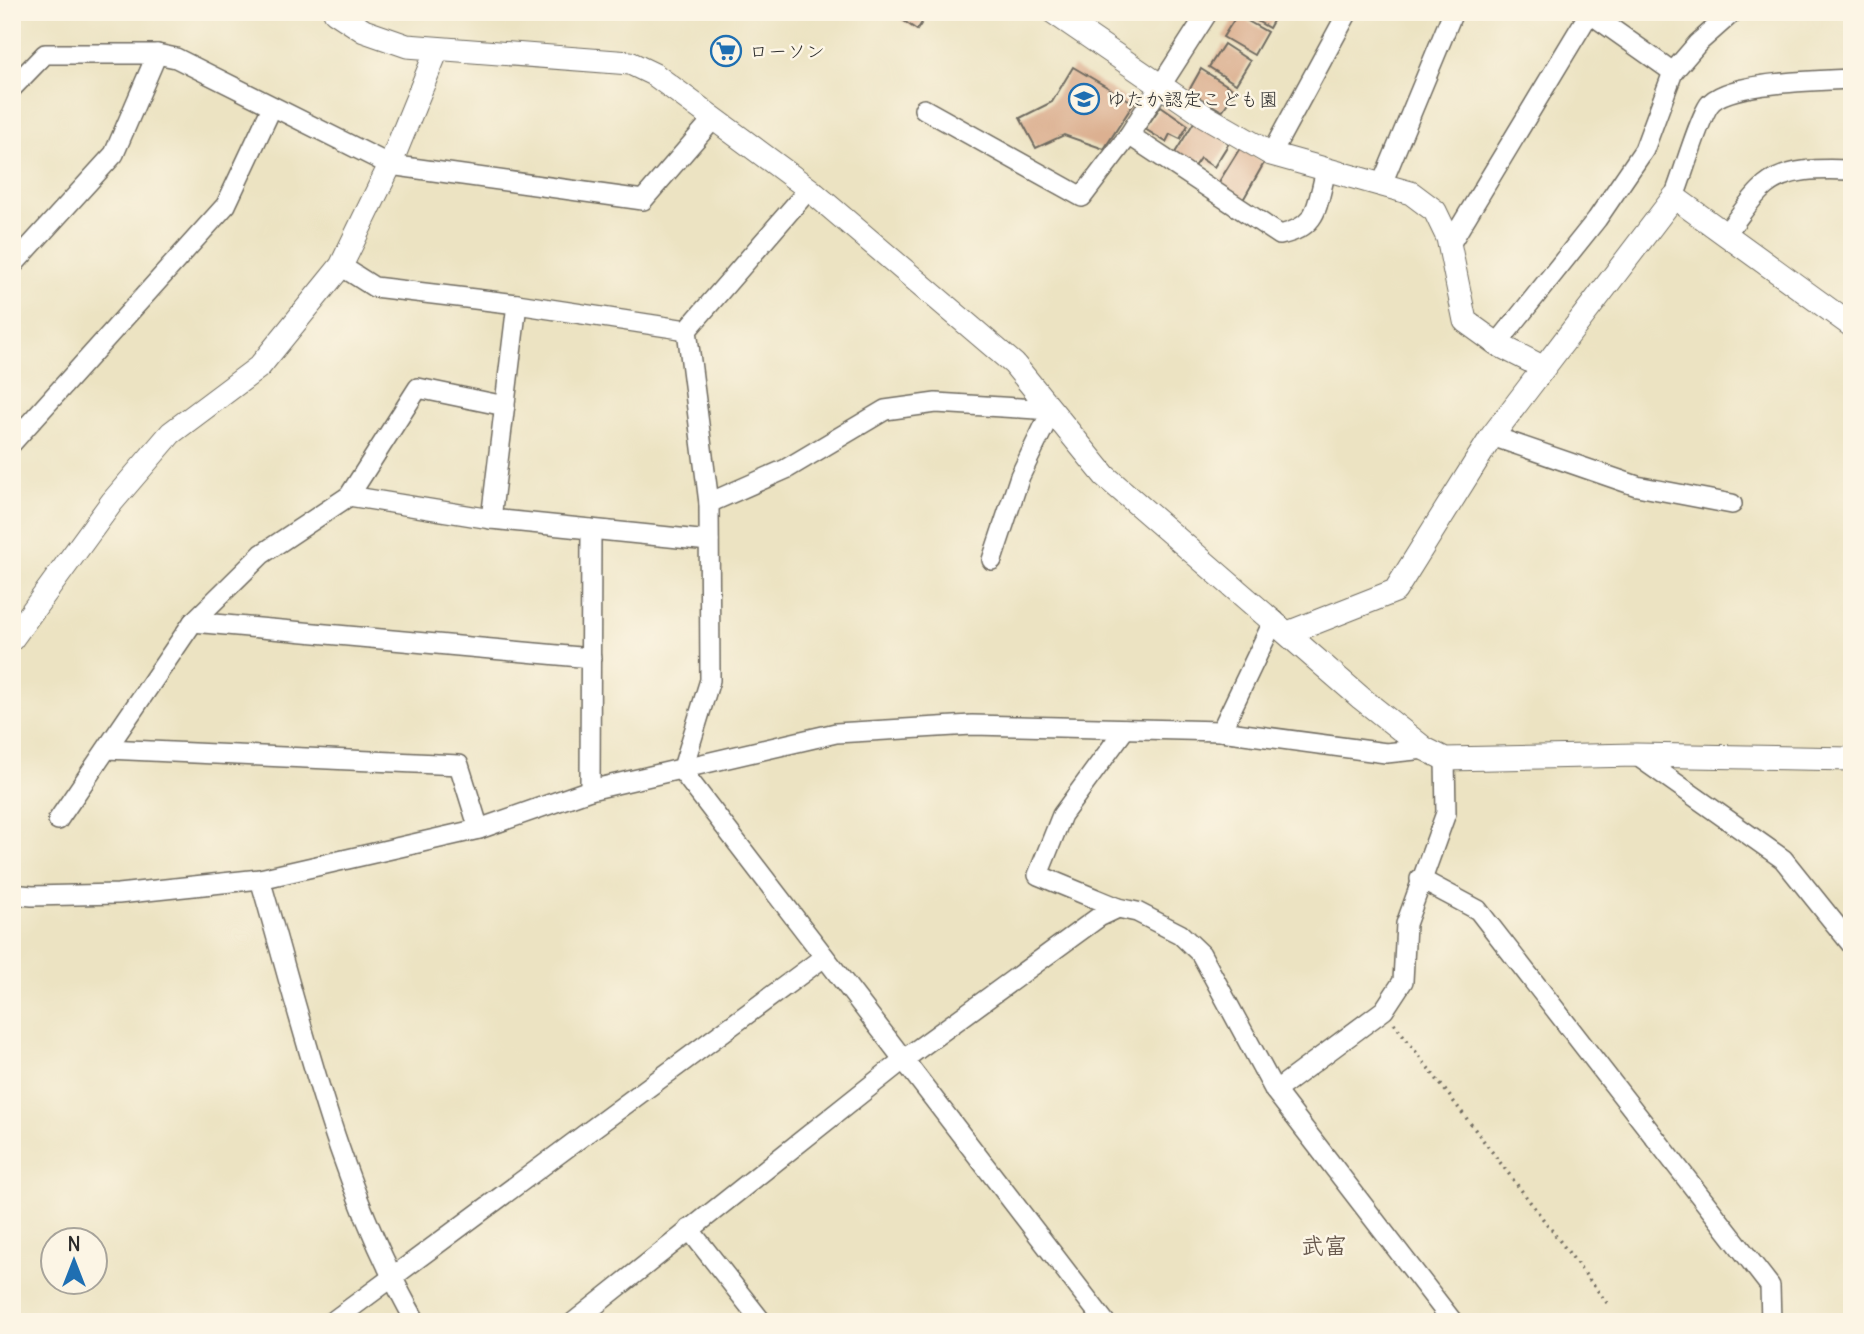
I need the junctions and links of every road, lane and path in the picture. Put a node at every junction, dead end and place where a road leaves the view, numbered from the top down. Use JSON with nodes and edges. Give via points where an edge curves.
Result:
{"nodes":[{"id":1,"x":335,"y":12,"type":"edge"},
{"id":2,"x":1053,"y":12,"type":"edge"},
{"id":3,"x":1208,"y":12,"type":"edge"},
{"id":4,"x":1348,"y":12,"type":"edge"},
{"id":5,"x":1453,"y":12,"type":"edge"},
{"id":6,"x":1589,"y":12,"type":"edge"},
{"id":7,"x":1733,"y":12,"type":"edge"},
{"id":8,"x":437,"y":50,"type":"junction"},
{"id":9,"x":157,"y":54,"type":"junction"},
{"id":10,"x":1673,"y":72,"type":"junction"},
{"id":11,"x":1852,"y":79,"type":"edge"},
{"id":12,"x":1161,"y":85,"type":"junction"},
{"id":13,"x":12,"y":88,"type":"edge"},
{"id":14,"x":272,"y":107,"type":"junction"},
{"id":15,"x":923,"y":109,"type":"dead end"},
{"id":16,"x":714,"y":118,"type":"junction"},
{"id":17,"x":1129,"y":135,"type":"junction"},
{"id":18,"x":1271,"y":154,"type":"junction"},
{"id":19,"x":390,"y":165,"type":"junction"},
{"id":20,"x":1852,"y":170,"type":"edge"},
{"id":21,"x":1326,"y":171,"type":"junction"},
{"id":22,"x":1381,"y":186,"type":"junction"},
{"id":23,"x":809,"y":189,"type":"junction"},
{"id":24,"x":1674,"y":197,"type":"junction"},
{"id":25,"x":1726,"y":233,"type":"junction"},
{"id":26,"x":1450,"y":244,"type":"junction"},
{"id":27,"x":12,"y":266,"type":"edge"},
{"id":28,"x":341,"y":266,"type":"junction"},
{"id":29,"x":517,"y":304,"type":"junction"},
{"id":30,"x":1852,"y":326,"type":"edge"},
{"id":31,"x":687,"y":330,"type":"junction"},
{"id":32,"x":1497,"y":344,"type":"junction"},
{"id":33,"x":1542,"y":367,"type":"junction"},
{"id":34,"x":505,"y":406,"type":"junction"},
{"id":35,"x":1052,"y":410,"type":"junction"},
{"id":36,"x":1492,"y":436,"type":"junction"},
{"id":37,"x":12,"y":443,"type":"edge"},
{"id":38,"x":349,"y":496,"type":"junction"},
{"id":39,"x":709,"y":503,"type":"junction"},
{"id":40,"x":1732,"y":504,"type":"dead end"},
{"id":41,"x":491,"y":519,"type":"junction"},
{"id":42,"x":591,"y":529,"type":"junction"},
{"id":43,"x":709,"y":541,"type":"junction"},
{"id":44,"x":992,"y":560,"type":"dead end"},
{"id":45,"x":193,"y":622,"type":"junction"},
{"id":46,"x":1281,"y":627,"type":"junction"},
{"id":47,"x":12,"y":639,"type":"edge"},
{"id":48,"x":591,"y":658,"type":"junction"},
{"id":49,"x":1125,"y":729,"type":"junction"},
{"id":50,"x":1220,"y":731,"type":"junction"},
{"id":51,"x":107,"y":749,"type":"junction"},
{"id":52,"x":1435,"y":754,"type":"junction"},
{"id":53,"x":1636,"y":755,"type":"junction"},
{"id":54,"x":1852,"y":759,"type":"edge"},
{"id":55,"x":682,"y":771,"type":"junction"},
{"id":56,"x":590,"y":790,"type":"junction"},
{"id":57,"x":58,"y":820,"type":"dead end"},
{"id":58,"x":478,"y":829,"type":"junction"},
{"id":59,"x":260,"y":878,"type":"junction"},
{"id":60,"x":1420,"y":878,"type":"junction"},
{"id":61,"x":12,"y":894,"type":"edge"},
{"id":62,"x":1118,"y":908,"type":"junction"},
{"id":63,"x":1852,"y":945,"type":"edge"},
{"id":64,"x":824,"y":957,"type":"junction"},
{"id":65,"x":1384,"y":1010,"type":"junction"},
{"id":66,"x":903,"y":1060,"type":"junction"},
{"id":67,"x":1275,"y":1091,"type":"junction"},
{"id":68,"x":689,"y":1230,"type":"junction"},
{"id":69,"x":392,"y":1279,"type":"junction"},
{"id":70,"x":1607,"y":1303,"type":"dead end"},
{"id":71,"x":332,"y":1322,"type":"edge"},
{"id":72,"x":416,"y":1322,"type":"edge"},
{"id":73,"x":574,"y":1322,"type":"edge"},
{"id":74,"x":762,"y":1322,"type":"edge"},
{"id":75,"x":1105,"y":1322,"type":"edge"},
{"id":76,"x":1453,"y":1322,"type":"edge"},
{"id":77,"x":1771,"y":1322,"type":"edge"}],
"edges":[{"from":1,"to":8,"type":"street","via":[[364,31],[407,46]]},
{"from":2,"to":12,"type":"street"},
{"from":3,"to":12,"type":"street"},
{"from":4,"to":18,"type":"street"},
{"from":5,"to":22,"type":"street"},
{"from":6,"to":10,"type":"street"},
{"from":6,"to":26,"type":"street"},
{"from":7,"to":10,"type":"street"},
{"from":8,"to":16,"type":"street","via":[[630,63],[655,75]]},
{"from":8,"to":19,"type":"street"},
{"from":9,"to":13,"type":"street","via":[[45,54]]},
{"from":9,"to":14,"type":"street","via":[[176,58]]},
{"from":9,"to":27,"type":"street","via":[[114,154]]},
{"from":10,"to":32,"type":"street","via":[[1644,150],[1597,219]]},
{"from":11,"to":24,"type":"street","via":[[1724,94],[1709,104]]},
{"from":12,"to":17,"type":"street"},
{"from":12,"to":18,"type":"street"},
{"from":14,"to":19,"type":"street"},
{"from":14,"to":37,"type":"street","via":[[226,205]]},
{"from":15,"to":17,"type":"street","via":[[1082,197]]},
{"from":16,"to":19,"type":"street","via":[[643,200]]},
{"from":16,"to":23,"type":"street"},
{"from":17,"to":21,"type":"street","via":[[1280,235],[1301,230],[1312,219]]},
{"from":18,"to":21,"type":"street"},
{"from":19,"to":28,"type":"street"},
{"from":20,"to":25,"type":"street","via":[[1789,174],[1766,185]]},
{"from":21,"to":22,"type":"street"},
{"from":22,"to":26,"type":"street","via":[[1411,193],[1435,211]]},
{"from":23,"to":31,"type":"street"},
{"from":23,"to":35,"type":"street","via":[[1014,364]]},
{"from":24,"to":25,"type":"street"},
{"from":24,"to":33,"type":"street"},
{"from":25,"to":30,"type":"street"},
{"from":26,"to":32,"type":"street","via":[[1465,321]]},
{"from":28,"to":29,"type":"street","via":[[374,287]]},
{"from":28,"to":47,"type":"street","via":[[259,367],[171,433],[112,502]]},
{"from":29,"to":31,"type":"street"},
{"from":29,"to":34,"type":"street"},
{"from":31,"to":39,"type":"street"},
{"from":32,"to":33,"type":"street"},
{"from":33,"to":36,"type":"street"},
{"from":34,"to":38,"type":"street","via":[[418,388]]},
{"from":34,"to":41,"type":"street"},
{"from":35,"to":39,"type":"street","via":[[936,404],[885,410],[786,469]]},
{"from":35,"to":44,"type":"street","via":[[1020,476]]},
{"from":35,"to":46,"type":"street","via":[[1105,476]]},
{"from":36,"to":40,"type":"street","via":[[1637,486]]},
{"from":36,"to":46,"type":"street","via":[[1395,591]]},
{"from":38,"to":41,"type":"street"},
{"from":38,"to":45,"type":"street","via":[[262,554]]},
{"from":39,"to":43,"type":"street"},
{"from":41,"to":42,"type":"street"},
{"from":42,"to":43,"type":"street"},
{"from":42,"to":48,"type":"street"},
{"from":43,"to":55,"type":"street","via":[[710,680]]},
{"from":45,"to":48,"type":"street"},
{"from":45,"to":51,"type":"street"},
{"from":46,"to":50,"type":"street"},
{"from":46,"to":52,"type":"street","via":[[1361,698]]},
{"from":48,"to":56,"type":"street"},
{"from":49,"to":50,"type":"street"},
{"from":49,"to":55,"type":"street","via":[[972,725],[836,733]]},
{"from":49,"to":62,"type":"street","via":[[1062,815],[1038,875]]},
{"from":50,"to":52,"type":"street","via":[[1386,753]]},
{"from":51,"to":57,"type":"street"},
{"from":51,"to":58,"type":"street","via":[[459,765]]},
{"from":52,"to":53,"type":"street"},
{"from":52,"to":60,"type":"street","via":[[1446,813]]},
{"from":53,"to":54,"type":"street"},
{"from":53,"to":63,"type":"street","via":[[1783,859]]},
{"from":55,"to":56,"type":"street"},
{"from":55,"to":64,"type":"street"},
{"from":56,"to":58,"type":"street"},
{"from":58,"to":59,"type":"street"},
{"from":59,"to":61,"type":"street","via":[[118,894]]},
{"from":59,"to":69,"type":"street","via":[[346,1170]]},
{"from":60,"to":65,"type":"street","via":[[1406,924],[1403,981]]},
{"from":60,"to":77,"type":"street","via":[[1478,910],[1770,1286]]},
{"from":62,"to":66,"type":"street","via":[[1099,917]]},
{"from":62,"to":67,"type":"street","via":[[1138,912],[1180,934],[1200,954]]},
{"from":64,"to":66,"type":"street"},
{"from":64,"to":69,"type":"street"},
{"from":65,"to":67,"type":"street"},
{"from":65,"to":70,"type":"path"},
{"from":66,"to":68,"type":"street"},
{"from":66,"to":75,"type":"street"},
{"from":67,"to":76,"type":"street"},
{"from":68,"to":73,"type":"street"},
{"from":68,"to":74,"type":"street"},
{"from":69,"to":71,"type":"street"},
{"from":69,"to":72,"type":"street"}]}
